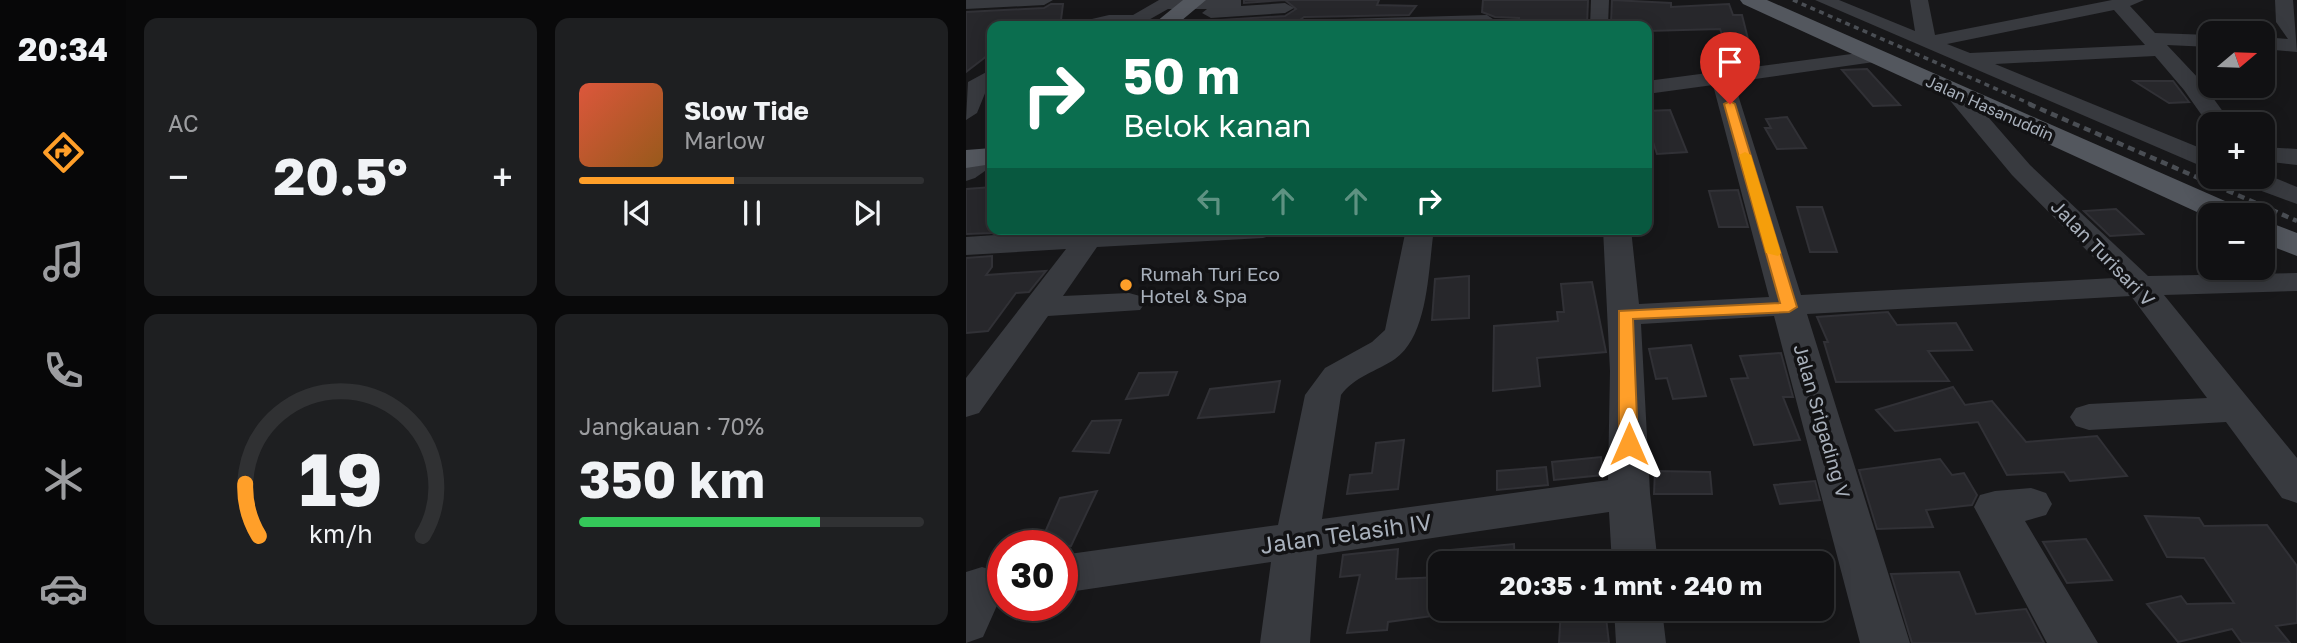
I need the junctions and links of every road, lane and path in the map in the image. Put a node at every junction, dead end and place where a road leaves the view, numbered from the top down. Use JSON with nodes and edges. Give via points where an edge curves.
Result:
{"nodes":[{"id":1,"x":1044,"y":0,"type":"edge"},
{"id":2,"x":1491,"y":0,"type":"edge"},
{"id":3,"x":1600,"y":0,"type":"edge"},
{"id":4,"x":1750,"y":0,"type":"edge"},
{"id":5,"x":1824,"y":0,"type":"edge"},
{"id":6,"x":1919,"y":0,"type":"edge"},
{"id":7,"x":2022,"y":0,"type":"edge"},
{"id":8,"x":2284,"y":0,"type":"edge"},
{"id":9,"x":994,"y":1,"type":"edge"},
{"id":10,"x":1234,"y":3,"type":"dead end"},
{"id":11,"x":966,"y":4,"type":"edge"},
{"id":12,"x":2126,"y":5,"type":"edge"},
{"id":13,"x":1285,"y":8,"type":"dead end"},
{"id":14,"x":1181,"y":11,"type":"edge"},
{"id":15,"x":1137,"y":21,"type":"edge"},
{"id":16,"x":1487,"y":21,"type":"edge"},
{"id":17,"x":1599,"y":21,"type":"edge"},
{"id":18,"x":2168,"y":21,"type":"dead end"},
{"id":19,"x":2034,"y":23,"type":"junction"},
{"id":20,"x":2297,"y":39,"type":"edge"},
{"id":21,"x":1927,"y":42,"type":"junction"},
{"id":22,"x":2198,"y":42,"type":"edge"},
{"id":23,"x":2157,"y":44,"type":"junction"},
{"id":24,"x":2275,"y":44,"type":"edge"},
{"id":25,"x":2297,"y":46,"type":"edge"},
{"id":26,"x":2055,"y":55,"type":"junction"},
{"id":27,"x":1874,"y":57,"type":"junction"},
{"id":28,"x":1963,"y":59,"type":"junction"},
{"id":29,"x":987,"y":78,"type":"edge"},
{"id":30,"x":1722,"y":78,"type":"junction"},
{"id":31,"x":1652,"y":86,"type":"edge"},
{"id":32,"x":1954,"y":92,"type":"junction"},
{"id":33,"x":2211,"y":112,"type":"edge"},
{"id":34,"x":966,"y":113,"type":"edge"},
{"id":35,"x":987,"y":114,"type":"edge"},
{"id":36,"x":966,"y":130,"type":"edge"},
{"id":37,"x":2198,"y":154,"type":"edge"},
{"id":38,"x":2275,"y":155,"type":"edge"},
{"id":39,"x":2297,"y":157,"type":"edge"},
{"id":40,"x":2275,"y":187,"type":"edge"},
{"id":41,"x":2297,"y":196,"type":"edge"},
{"id":42,"x":2203,"y":203,"type":"edge"},
{"id":43,"x":1082,"y":235,"type":"edge"},
{"id":44,"x":1092,"y":235,"type":"edge"},
{"id":45,"x":1419,"y":235,"type":"edge"},
{"id":46,"x":1618,"y":235,"type":"edge"},
{"id":47,"x":2275,"y":236,"type":"edge"},
{"id":48,"x":966,"y":246,"type":"edge"},
{"id":49,"x":2297,"y":246,"type":"edge"},
{"id":50,"x":2297,"y":282,"type":"edge"},
{"id":51,"x":2140,"y":286,"type":"junction"},
{"id":52,"x":1129,"y":303,"type":"dead end"},
{"id":53,"x":1039,"y":307,"type":"junction"},
{"id":54,"x":1789,"y":307,"type":"junction"},
{"id":55,"x":1625,"y":314,"type":"junction"},
{"id":56,"x":966,"y":404,"type":"edge"},
{"id":57,"x":2236,"y":409,"type":"junction"},
{"id":58,"x":2089,"y":417,"type":"dead end"},
{"id":59,"x":2297,"y":487,"type":"edge"},
{"id":60,"x":1629,"y":493,"type":"junction"},
{"id":61,"x":2031,"y":504,"type":"dead end"},
{"id":62,"x":1297,"y":541,"type":"junction"},
{"id":63,"x":1633,"y":551,"type":"edge"},
{"id":64,"x":1078,"y":572,"type":"edge"},
{"id":65,"x":1639,"y":621,"type":"edge"},
{"id":66,"x":1285,"y":643,"type":"edge"},
{"id":67,"x":1641,"y":643,"type":"edge"},
{"id":68,"x":1885,"y":643,"type":"edge"},
{"id":69,"x":2073,"y":643,"type":"edge"}],
"edges":[{"from":1,"to":9,"type":"street"},
{"from":2,"to":16,"type":"street"},
{"from":3,"to":17,"type":"street"},
{"from":4,"to":27,"type":"main road","name":"Jalan Hasanuddin"},
{"from":5,"to":21,"type":"street"},
{"from":6,"to":21,"type":"street"},
{"from":7,"to":19,"type":"street"},
{"from":8,"to":20,"type":"street","via":[[2285,22]]},
{"from":9,"to":11,"type":"street"},
{"from":10,"to":14,"type":"street"},
{"from":12,"to":18,"type":"street"},
{"from":12,"to":19,"type":"street"},
{"from":12,"to":23,"type":"street"},
{"from":13,"to":14,"type":"street"},
{"from":14,"to":15,"type":"street","via":[[1164,4]]},
{"from":19,"to":21,"type":"street"},
{"from":19,"to":26,"type":"street"},
{"from":21,"to":28,"type":"street"},
{"from":22,"to":23,"type":"street"},
{"from":23,"to":26,"type":"street"},
{"from":23,"to":33,"type":"street"},
{"from":24,"to":25,"type":"street"},
{"from":26,"to":28,"type":"street"},
{"from":27,"to":30,"type":"street"},
{"from":27,"to":32,"type":"main road","name":"Jalan Hasanuddin"},
{"from":28,"to":37,"type":"street"},
{"from":29,"to":34,"type":"street","via":[[979,82]]},
{"from":30,"to":31,"type":"street"},
{"from":30,"to":54,"type":"street","name":"Jalan Srigading V"},
{"from":32,"to":42,"type":"main road","name":"Jalan Hasanuddin"},
{"from":32,"to":51,"type":"street","name":"Jalan Turisari V","via":[[2021,170]]},
{"from":35,"to":36,"type":"street"},
{"from":38,"to":39,"type":"street"},
{"from":40,"to":41,"type":"street"},
{"from":43,"to":48,"type":"street"},
{"from":44,"to":53,"type":"street"},
{"from":45,"to":62,"type":"street","via":[[1397,340],[1326,386]]},
{"from":46,"to":55,"type":"street"},
{"from":47,"to":49,"type":"main road"},
{"from":50,"to":51,"type":"street"},
{"from":51,"to":54,"type":"street"},
{"from":51,"to":57,"type":"street","name":"Jalan Turisari V"},
{"from":52,"to":53,"type":"street"},
{"from":53,"to":56,"type":"street"},
{"from":54,"to":55,"type":"street"},
{"from":54,"to":68,"type":"street","name":"Jalan Srigading V"},
{"from":55,"to":60,"type":"street"},
{"from":57,"to":58,"type":"street"},
{"from":57,"to":59,"type":"street","name":"Jalan Turisari V"},
{"from":60,"to":62,"type":"street","name":"Jalan Telasih IV"},
{"from":60,"to":63,"type":"street"},
{"from":61,"to":69,"type":"street","via":[[1995,508]]},
{"from":62,"to":64,"type":"street","name":"Jalan Telasih IV"},
{"from":62,"to":66,"type":"street"},
{"from":65,"to":67,"type":"street"}]}
